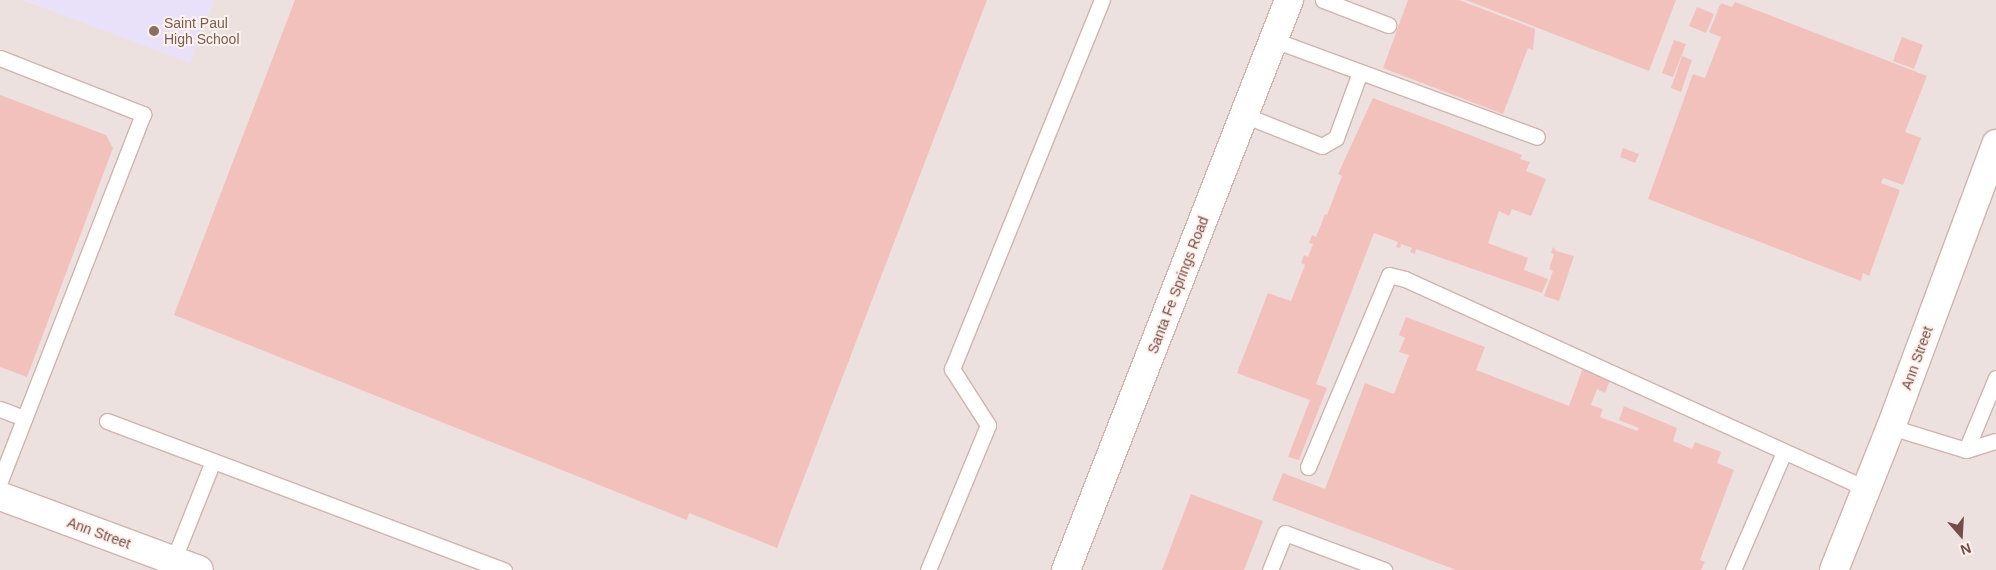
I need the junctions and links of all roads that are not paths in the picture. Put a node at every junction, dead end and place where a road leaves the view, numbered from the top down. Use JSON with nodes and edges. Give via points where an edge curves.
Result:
{"nodes":[{"id":1,"x":1102,"y":0,"type":"edge"},
{"id":2,"x":1289,"y":0,"type":"edge"},
{"id":3,"x":1323,"y":0,"type":"edge"},
{"id":4,"x":1388,"y":25,"type":"dead end"},
{"id":5,"x":1274,"y":40,"type":"junction"},
{"id":6,"x":0,"y":58,"type":"edge"},
{"id":7,"x":1360,"y":72,"type":"junction"},
{"id":8,"x":1244,"y":116,"type":"junction"},
{"id":9,"x":1537,"y":137,"type":"dead end"},
{"id":10,"x":1994,"y":154,"type":"edge"},
{"id":11,"x":1996,"y":378,"type":"edge"},
{"id":12,"x":0,"y":409,"type":"edge"},
{"id":13,"x":24,"y":418,"type":"junction"},
{"id":14,"x":107,"y":420,"type":"dead end"},
{"id":15,"x":1891,"y":427,"type":"junction"},
{"id":16,"x":1996,"y":441,"type":"edge"},
{"id":17,"x":1966,"y":450,"type":"junction"},
{"id":18,"x":1784,"y":452,"type":"junction"},
{"id":19,"x":213,"y":461,"type":"junction"},
{"id":20,"x":1308,"y":467,"type":"dead end"},
{"id":21,"x":0,"y":480,"type":"edge"},
{"id":22,"x":1865,"y":488,"type":"junction"},
{"id":23,"x":0,"y":496,"type":"edge"},
{"id":24,"x":171,"y":565,"type":"edge"},
{"id":25,"x":199,"y":570,"type":"edge"},
{"id":26,"x":504,"y":570,"type":"edge"},
{"id":27,"x":928,"y":570,"type":"edge"},
{"id":28,"x":1066,"y":570,"type":"edge"},
{"id":29,"x":1270,"y":570,"type":"edge"},
{"id":30,"x":1384,"y":570,"type":"edge"},
{"id":31,"x":1732,"y":570,"type":"edge"},
{"id":32,"x":1834,"y":570,"type":"edge"}],
"edges":[{"from":1,"to":27,"type":"lane","via":[[952,369],[988,425]]},
{"from":2,"to":5,"type":"street","name":"Santa Fe Springs Road"},
{"from":3,"to":4,"type":"lane"},
{"from":5,"to":7,"type":"lane"},
{"from":5,"to":8,"type":"street","name":"Santa Fe Springs Road"},
{"from":6,"to":13,"type":"lane","via":[[143,114]]},
{"from":7,"to":8,"type":"lane","via":[[1336,138],[1322,146]]},
{"from":7,"to":9,"type":"lane"},
{"from":8,"to":28,"type":"street","name":"Santa Fe Springs Road"},
{"from":10,"to":15,"type":"street","name":"Ann Street"},
{"from":11,"to":17,"type":"lane"},
{"from":12,"to":13,"type":"lane"},
{"from":13,"to":21,"type":"lane"},
{"from":14,"to":19,"type":"lane"},
{"from":15,"to":17,"type":"lane"},
{"from":15,"to":22,"type":"street","name":"Ann Street"},
{"from":16,"to":17,"type":"lane"},
{"from":18,"to":20,"type":"lane","via":[[1405,279],[1389,275]]},
{"from":18,"to":22,"type":"lane"},
{"from":18,"to":31,"type":"lane"},
{"from":19,"to":24,"type":"lane"},
{"from":19,"to":26,"type":"lane"},
{"from":22,"to":32,"type":"street","name":"Ann Street"},
{"from":23,"to":24,"type":"street","name":"Ann Street"},
{"from":24,"to":25,"type":"street","name":"Ann Street"},
{"from":29,"to":30,"type":"lane","via":[[1285,533]]}]}
